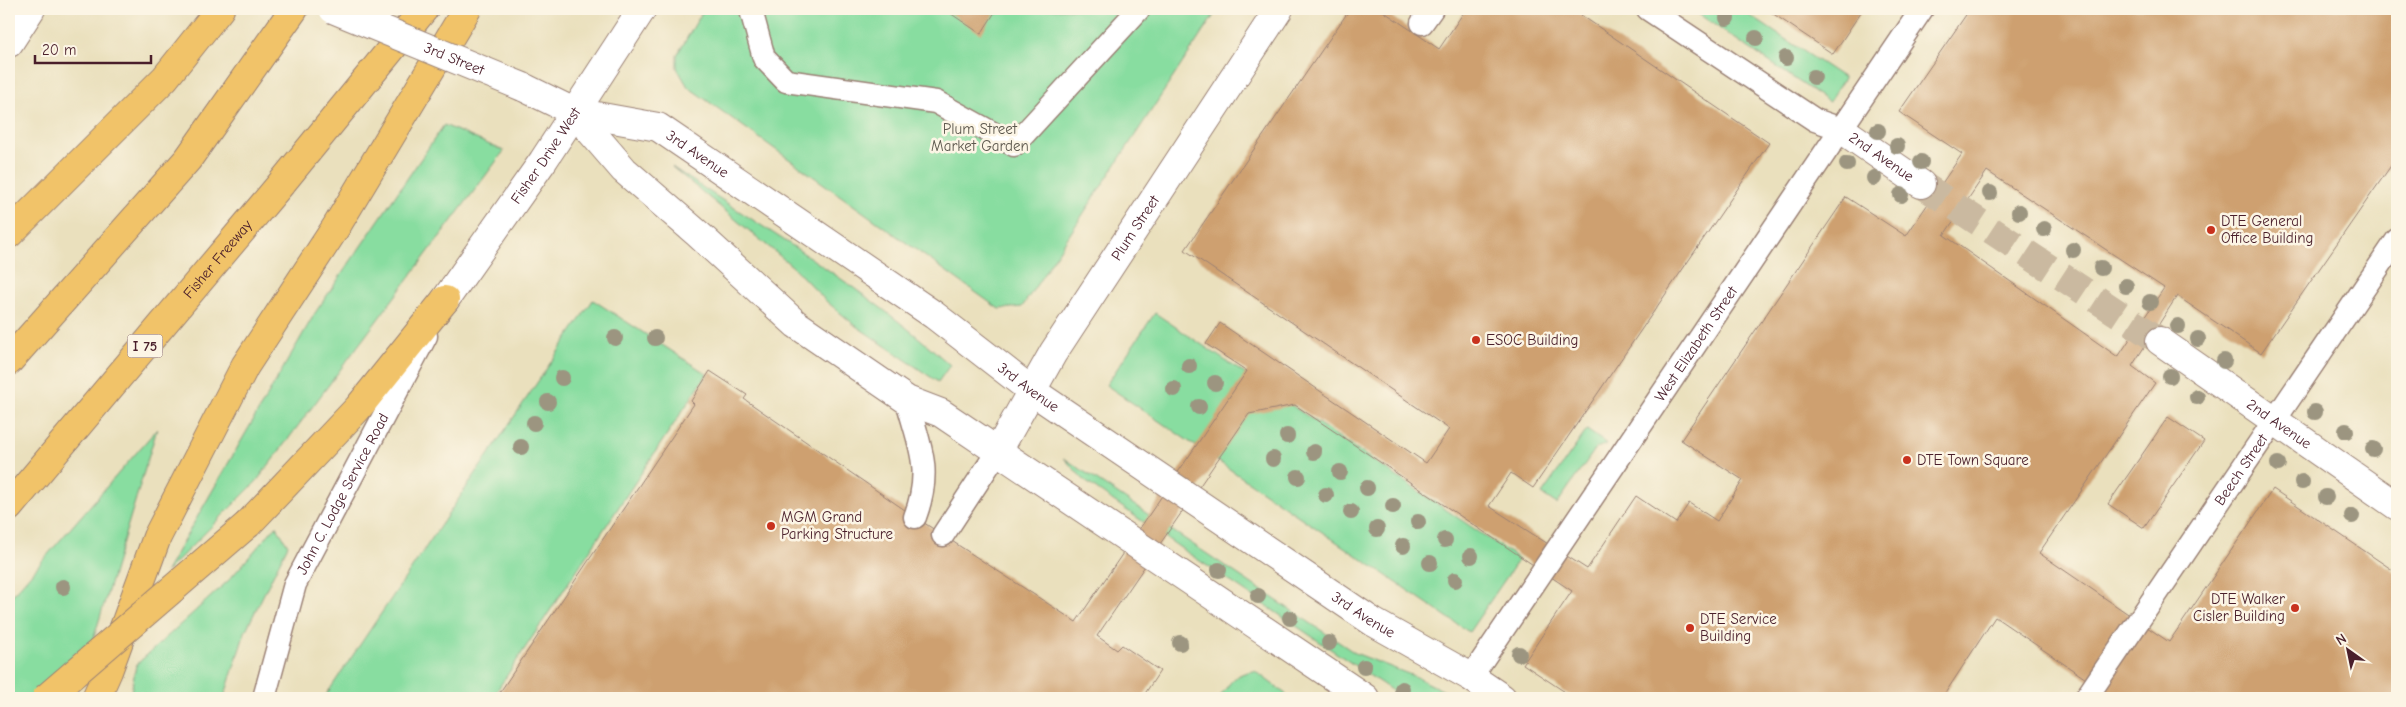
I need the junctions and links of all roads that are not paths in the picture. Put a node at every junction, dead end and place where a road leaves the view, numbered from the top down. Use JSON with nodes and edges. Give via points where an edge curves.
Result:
{"nodes":[{"id":1,"x":31,"y":9,"type":"edge"},
{"id":2,"x":220,"y":9,"type":"edge"},
{"id":3,"x":294,"y":9,"type":"edge"},
{"id":4,"x":333,"y":9,"type":"edge"},
{"id":5,"x":424,"y":9,"type":"edge"},
{"id":6,"x":467,"y":9,"type":"edge"},
{"id":7,"x":642,"y":9,"type":"edge"},
{"id":8,"x":755,"y":9,"type":"edge"},
{"id":9,"x":1139,"y":9,"type":"edge"},
{"id":10,"x":1279,"y":9,"type":"edge"},
{"id":11,"x":1648,"y":9,"type":"edge"},
{"id":12,"x":1922,"y":9,"type":"edge"},
{"id":13,"x":9,"y":43,"type":"edge"},
{"id":14,"x":574,"y":112,"type":"junction"},
{"id":15,"x":1841,"y":129,"type":"junction"},
{"id":16,"x":1921,"y":184,"type":"tunnel mouth"},
{"id":17,"x":9,"y":234,"type":"edge"},
{"id":18,"x":2397,"y":240,"type":"edge"},
{"id":19,"x":445,"y":300,"type":"junction"},
{"id":20,"x":2160,"y":341,"type":"tunnel mouth"},
{"id":21,"x":9,"y":361,"type":"edge"},
{"id":22,"x":1032,"y":391,"type":"junction"},
{"id":23,"x":907,"y":400,"type":"junction"},
{"id":24,"x":2276,"y":419,"type":"junction"},
{"id":25,"x":998,"y":451,"type":"junction"},
{"id":26,"x":2397,"y":506,"type":"edge"},
{"id":27,"x":9,"y":507,"type":"edge"},
{"id":28,"x":915,"y":517,"type":"dead end"},
{"id":29,"x":944,"y":535,"type":"dead end"},
{"id":30,"x":108,"y":671,"type":"junction"},
{"id":31,"x":1470,"y":677,"type":"junction"},
{"id":32,"x":46,"y":698,"type":"edge"},
{"id":33,"x":96,"y":698,"type":"edge"},
{"id":34,"x":103,"y":698,"type":"edge"},
{"id":35,"x":264,"y":698,"type":"edge"},
{"id":36,"x":1365,"y":698,"type":"edge"},
{"id":37,"x":1502,"y":698,"type":"edge"},
{"id":38,"x":2086,"y":698,"type":"edge"}],
"edges":[{"from":1,"to":13,"type":"street"},
{"from":2,"to":17,"type":"highway","via":[[166,78]]},
{"from":3,"to":21,"type":"highway","via":[[188,158]]},
{"from":4,"to":14,"type":"street","name":"3rd Street","bridge":true,"via":[[524,87]]},
{"from":5,"to":27,"type":"highway","name":"Fisher Freeway","number":"I 75"},
{"from":6,"to":30,"type":"highway","via":[[336,227],[245,366],[157,537]]},
{"from":7,"to":14,"type":"street","name":"Fisher Drive West"},
{"from":8,"to":9,"type":"lane","via":[[752,14],[764,58],[786,81],[936,102],[1014,145]]},
{"from":10,"to":22,"type":"street","name":"Plum Street","via":[[1053,353]]},
{"from":11,"to":15,"type":"lane","via":[[1815,120]]},
{"from":12,"to":15,"type":"lane","name":"West Elizabeth Street"},
{"from":14,"to":19,"type":"street","name":"Fisher Drive West"},
{"from":14,"to":22,"type":"street","name":"3rd Avenue","via":[[658,127],[934,315]]},
{"from":14,"to":23,"type":"street","via":[[624,170],[796,324]]},
{"from":15,"to":16,"type":"street","name":"2nd Avenue"},
{"from":15,"to":31,"type":"lane","name":"West Elizabeth Street"},
{"from":18,"to":24,"type":"lane","name":"Beech Street"},
{"from":19,"to":32,"type":"highway","bridge":true,"via":[[358,408],[248,524]]},
{"from":19,"to":35,"type":"lane","name":"John C. Lodge Service Road","via":[[295,584]]},
{"from":20,"to":24,"type":"street","name":"2nd Avenue"},
{"from":22,"to":25,"type":"street","name":"Plum Street"},
{"from":22,"to":31,"type":"street","name":"3rd Avenue","via":[[1373,622]]},
{"from":23,"to":25,"type":"street","via":[[941,413]]},
{"from":23,"to":28,"type":"lane","via":[[924,458],[923,494]]},
{"from":24,"to":26,"type":"street","name":"2nd Avenue"},
{"from":24,"to":38,"type":"lane","name":"Beech Street"},
{"from":25,"to":29,"type":"lane"},
{"from":25,"to":36,"type":"street"},
{"from":30,"to":33,"type":"highway"},
{"from":30,"to":34,"type":"highway"},
{"from":31,"to":37,"type":"street","name":"3rd Avenue"}]}
